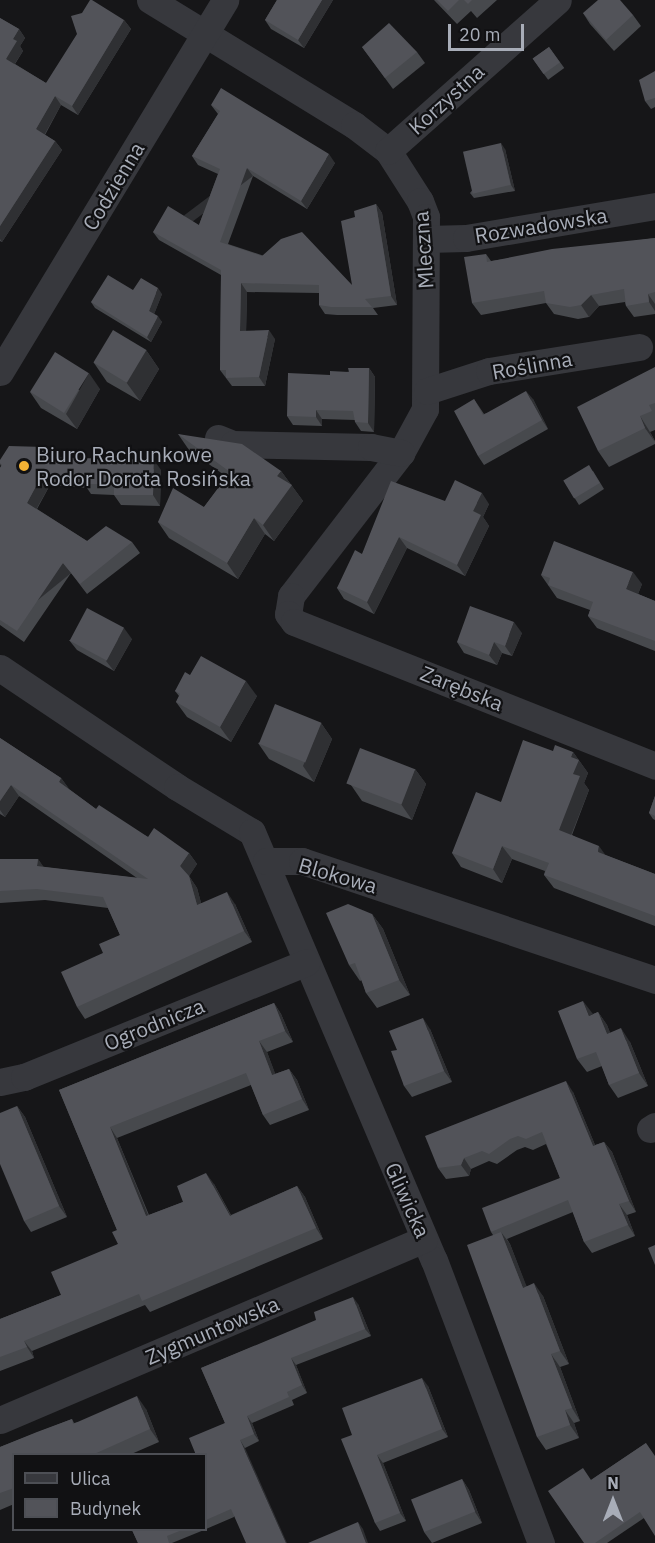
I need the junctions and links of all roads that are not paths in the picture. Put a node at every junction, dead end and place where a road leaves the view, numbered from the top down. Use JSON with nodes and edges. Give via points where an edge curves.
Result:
{"nodes":[{"id":1,"x":150,"y":0,"type":"edge"},
{"id":2,"x":225,"y":0,"type":"edge"},
{"id":3,"x":558,"y":0,"type":"edge"},
{"id":4,"x":205,"y":33,"type":"junction"},
{"id":5,"x":388,"y":151,"type":"junction"},
{"id":6,"x":655,"y":206,"type":"edge"},
{"id":7,"x":426,"y":239,"type":"junction"},
{"id":8,"x":639,"y":347,"type":"dead end"},
{"id":9,"x":0,"y":372,"type":"edge"},
{"id":10,"x":427,"y":391,"type":"junction"},
{"id":11,"x":218,"y":438,"type":"edge"},
{"id":12,"x":401,"y":453,"type":"junction"},
{"id":13,"x":291,"y":596,"type":"joint"},
{"id":14,"x":0,"y":668,"type":"edge"},
{"id":15,"x":655,"y":766,"type":"edge"},
{"id":16,"x":266,"y":861,"type":"junction"},
{"id":17,"x":307,"y":962,"type":"junction"},
{"id":18,"x":655,"y":980,"type":"edge"},
{"id":19,"x":0,"y":1083,"type":"edge"},
{"id":20,"x":424,"y":1239,"type":"junction"},
{"id":21,"x":0,"y":1420,"type":"edge"},
{"id":22,"x":541,"y":1543,"type":"edge"}],
"edges":[{"from":1,"to":4,"type":"street","name":"Mleczna"},
{"from":2,"to":4,"type":"street","name":"Codzienna"},
{"from":3,"to":5,"type":"street","name":"Korzystna"},
{"from":4,"to":5,"type":"street","name":"Mleczna","via":[[354,125]]},
{"from":4,"to":9,"type":"street","name":"Codzienna"},
{"from":5,"to":7,"type":"street","name":"Mleczna","via":[[420,201]]},
{"from":6,"to":7,"type":"street","name":"Rozwadowska","via":[[466,238]]},
{"from":7,"to":10,"type":"street","name":"Mleczna"},
{"from":8,"to":10,"type":"street","name":"Roślinna","via":[[489,371]]},
{"from":10,"to":12,"type":"street","name":"Mleczna","via":[[425,409]]},
{"from":11,"to":12,"type":"street","via":[[233,444],[371,447]]},
{"from":12,"to":13,"type":"street","name":"Mleczna"},
{"from":13,"to":15,"type":"street","name":"Zarębska","via":[[288,614],[294,622]]},
{"from":14,"to":16,"type":"street","via":[[177,787],[252,832]]},
{"from":16,"to":17,"type":"street","name":"Gliwicka"},
{"from":16,"to":18,"type":"street","name":"Blokowa","via":[[302,861]]},
{"from":17,"to":19,"type":"street","name":"Ogrodnicza","via":[[24,1077]]},
{"from":17,"to":20,"type":"street","name":"Gliwicka"},
{"from":20,"to":21,"type":"street","name":"Zygmuntowska"},
{"from":20,"to":22,"type":"street","name":"Gliwicka"}]}
